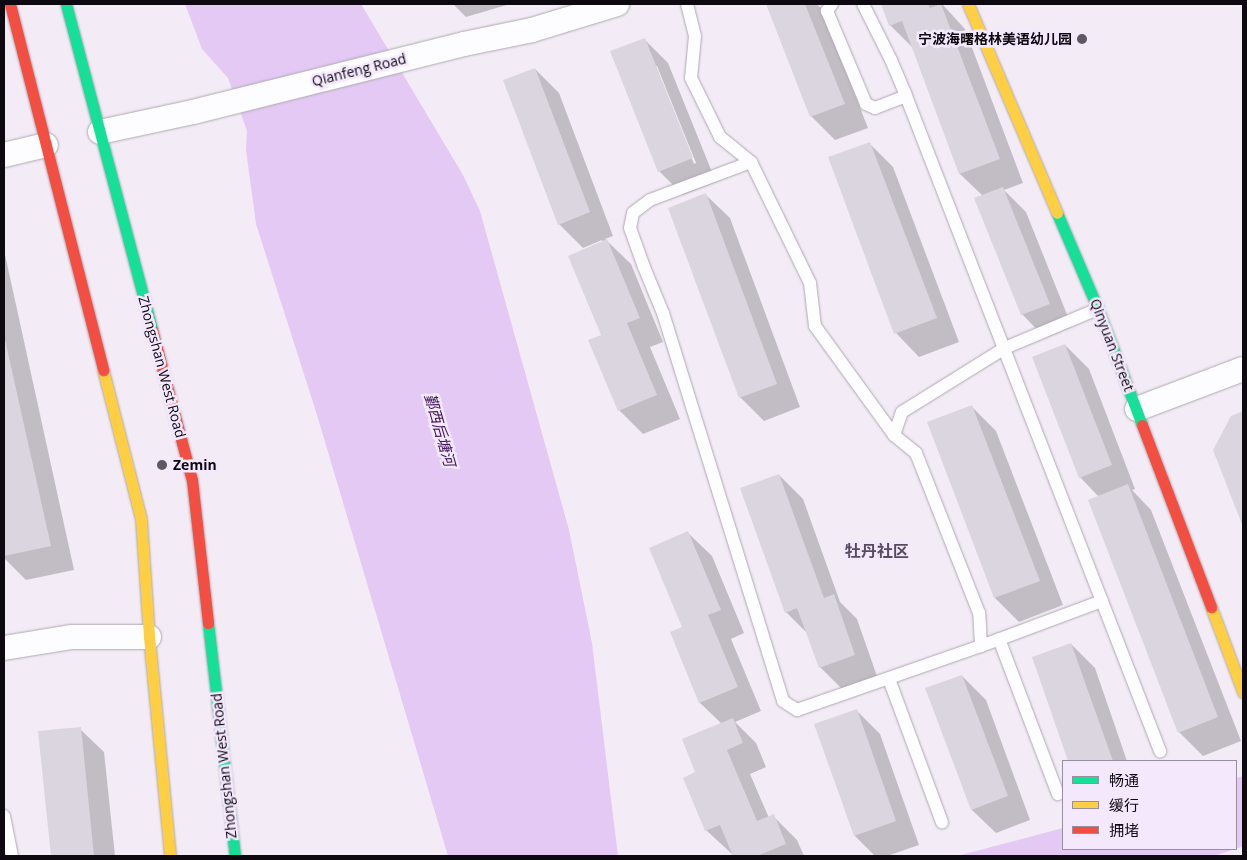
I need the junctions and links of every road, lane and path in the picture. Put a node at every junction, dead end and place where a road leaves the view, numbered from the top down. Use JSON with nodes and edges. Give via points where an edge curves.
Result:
{"nodes":[{"id":1,"x":10,"y":4,"type":"edge"},
{"id":2,"x":66,"y":4,"type":"edge"},
{"id":3,"x":617,"y":4,"type":"edge"},
{"id":4,"x":687,"y":4,"type":"edge"},
{"id":5,"x":832,"y":4,"type":"edge"},
{"id":6,"x":863,"y":4,"type":"edge"},
{"id":7,"x":968,"y":4,"type":"edge"},
{"id":8,"x":906,"y":96,"type":"junction"},
{"id":9,"x":100,"y":132,"type":"junction"},
{"id":10,"x":46,"y":145,"type":"junction"},
{"id":11,"x":4,"y":154,"type":"edge"},
{"id":12,"x":751,"y":162,"type":"junction"},
{"id":13,"x":1098,"y":309,"type":"junction"},
{"id":14,"x":1004,"y":348,"type":"junction"},
{"id":15,"x":1243,"y":369,"type":"edge"},
{"id":16,"x":1136,"y":409,"type":"junction"},
{"id":17,"x":894,"y":435,"type":"junction"},
{"id":18,"x":1102,"y":601,"type":"junction"},
{"id":19,"x":148,"y":637,"type":"junction"},
{"id":20,"x":999,"y":639,"type":"junction"},
{"id":21,"x":981,"y":646,"type":"junction"},
{"id":22,"x":4,"y":648,"type":"edge"},
{"id":23,"x":889,"y":679,"type":"junction"},
{"id":24,"x":1243,"y":692,"type":"edge"},
{"id":25,"x":1160,"y":751,"type":"dead end"},
{"id":26,"x":1058,"y":794,"type":"dead end"},
{"id":27,"x":4,"y":816,"type":"edge"},
{"id":28,"x":942,"y":822,"type":"dead end"},
{"id":29,"x":12,"y":856,"type":"edge"},
{"id":30,"x":170,"y":856,"type":"edge"},
{"id":31,"x":235,"y":856,"type":"edge"}],
"edges":[{"from":1,"to":10,"type":"main road"},
{"from":2,"to":9,"type":"main road","name":"Zhongshan West Road"},
{"from":3,"to":9,"type":"street","name":"Qianfeng Road","via":[[532,30]]},
{"from":4,"to":12,"type":"lane","via":[[695,36],[691,78],[720,137]]},
{"from":5,"to":8,"type":"lane","via":[[827,11],[866,104],[875,108]]},
{"from":6,"to":8,"type":"lane"},
{"from":7,"to":13,"type":"main road","name":"Qinyuan Street"},
{"from":8,"to":14,"type":"lane"},
{"from":9,"to":31,"type":"main road","name":"Zhongshan West Road","via":[[192,480]]},
{"from":10,"to":11,"type":"street"},
{"from":10,"to":19,"type":"main road","via":[[141,519]]},
{"from":12,"to":17,"type":"lane","via":[[810,283],[815,326]]},
{"from":12,"to":23,"type":"lane","via":[[650,200],[632,213],[630,228],[664,312],[783,701],[797,710]]},
{"from":13,"to":14,"type":"lane"},
{"from":13,"to":16,"type":"main road","name":"Qinyuan Street"},
{"from":14,"to":17,"type":"lane","via":[[902,412]]},
{"from":14,"to":18,"type":"lane"},
{"from":15,"to":16,"type":"street"},
{"from":16,"to":24,"type":"main road","name":"Qinyuan Street"},
{"from":17,"to":21,"type":"lane","via":[[916,453],[979,613]]},
{"from":18,"to":20,"type":"lane"},
{"from":18,"to":25,"type":"lane"},
{"from":19,"to":22,"type":"street","via":[[72,637]]},
{"from":19,"to":30,"type":"main road"},
{"from":20,"to":21,"type":"lane"},
{"from":20,"to":26,"type":"lane"},
{"from":21,"to":23,"type":"lane"},
{"from":23,"to":28,"type":"lane"},
{"from":27,"to":29,"type":"lane"}]}
